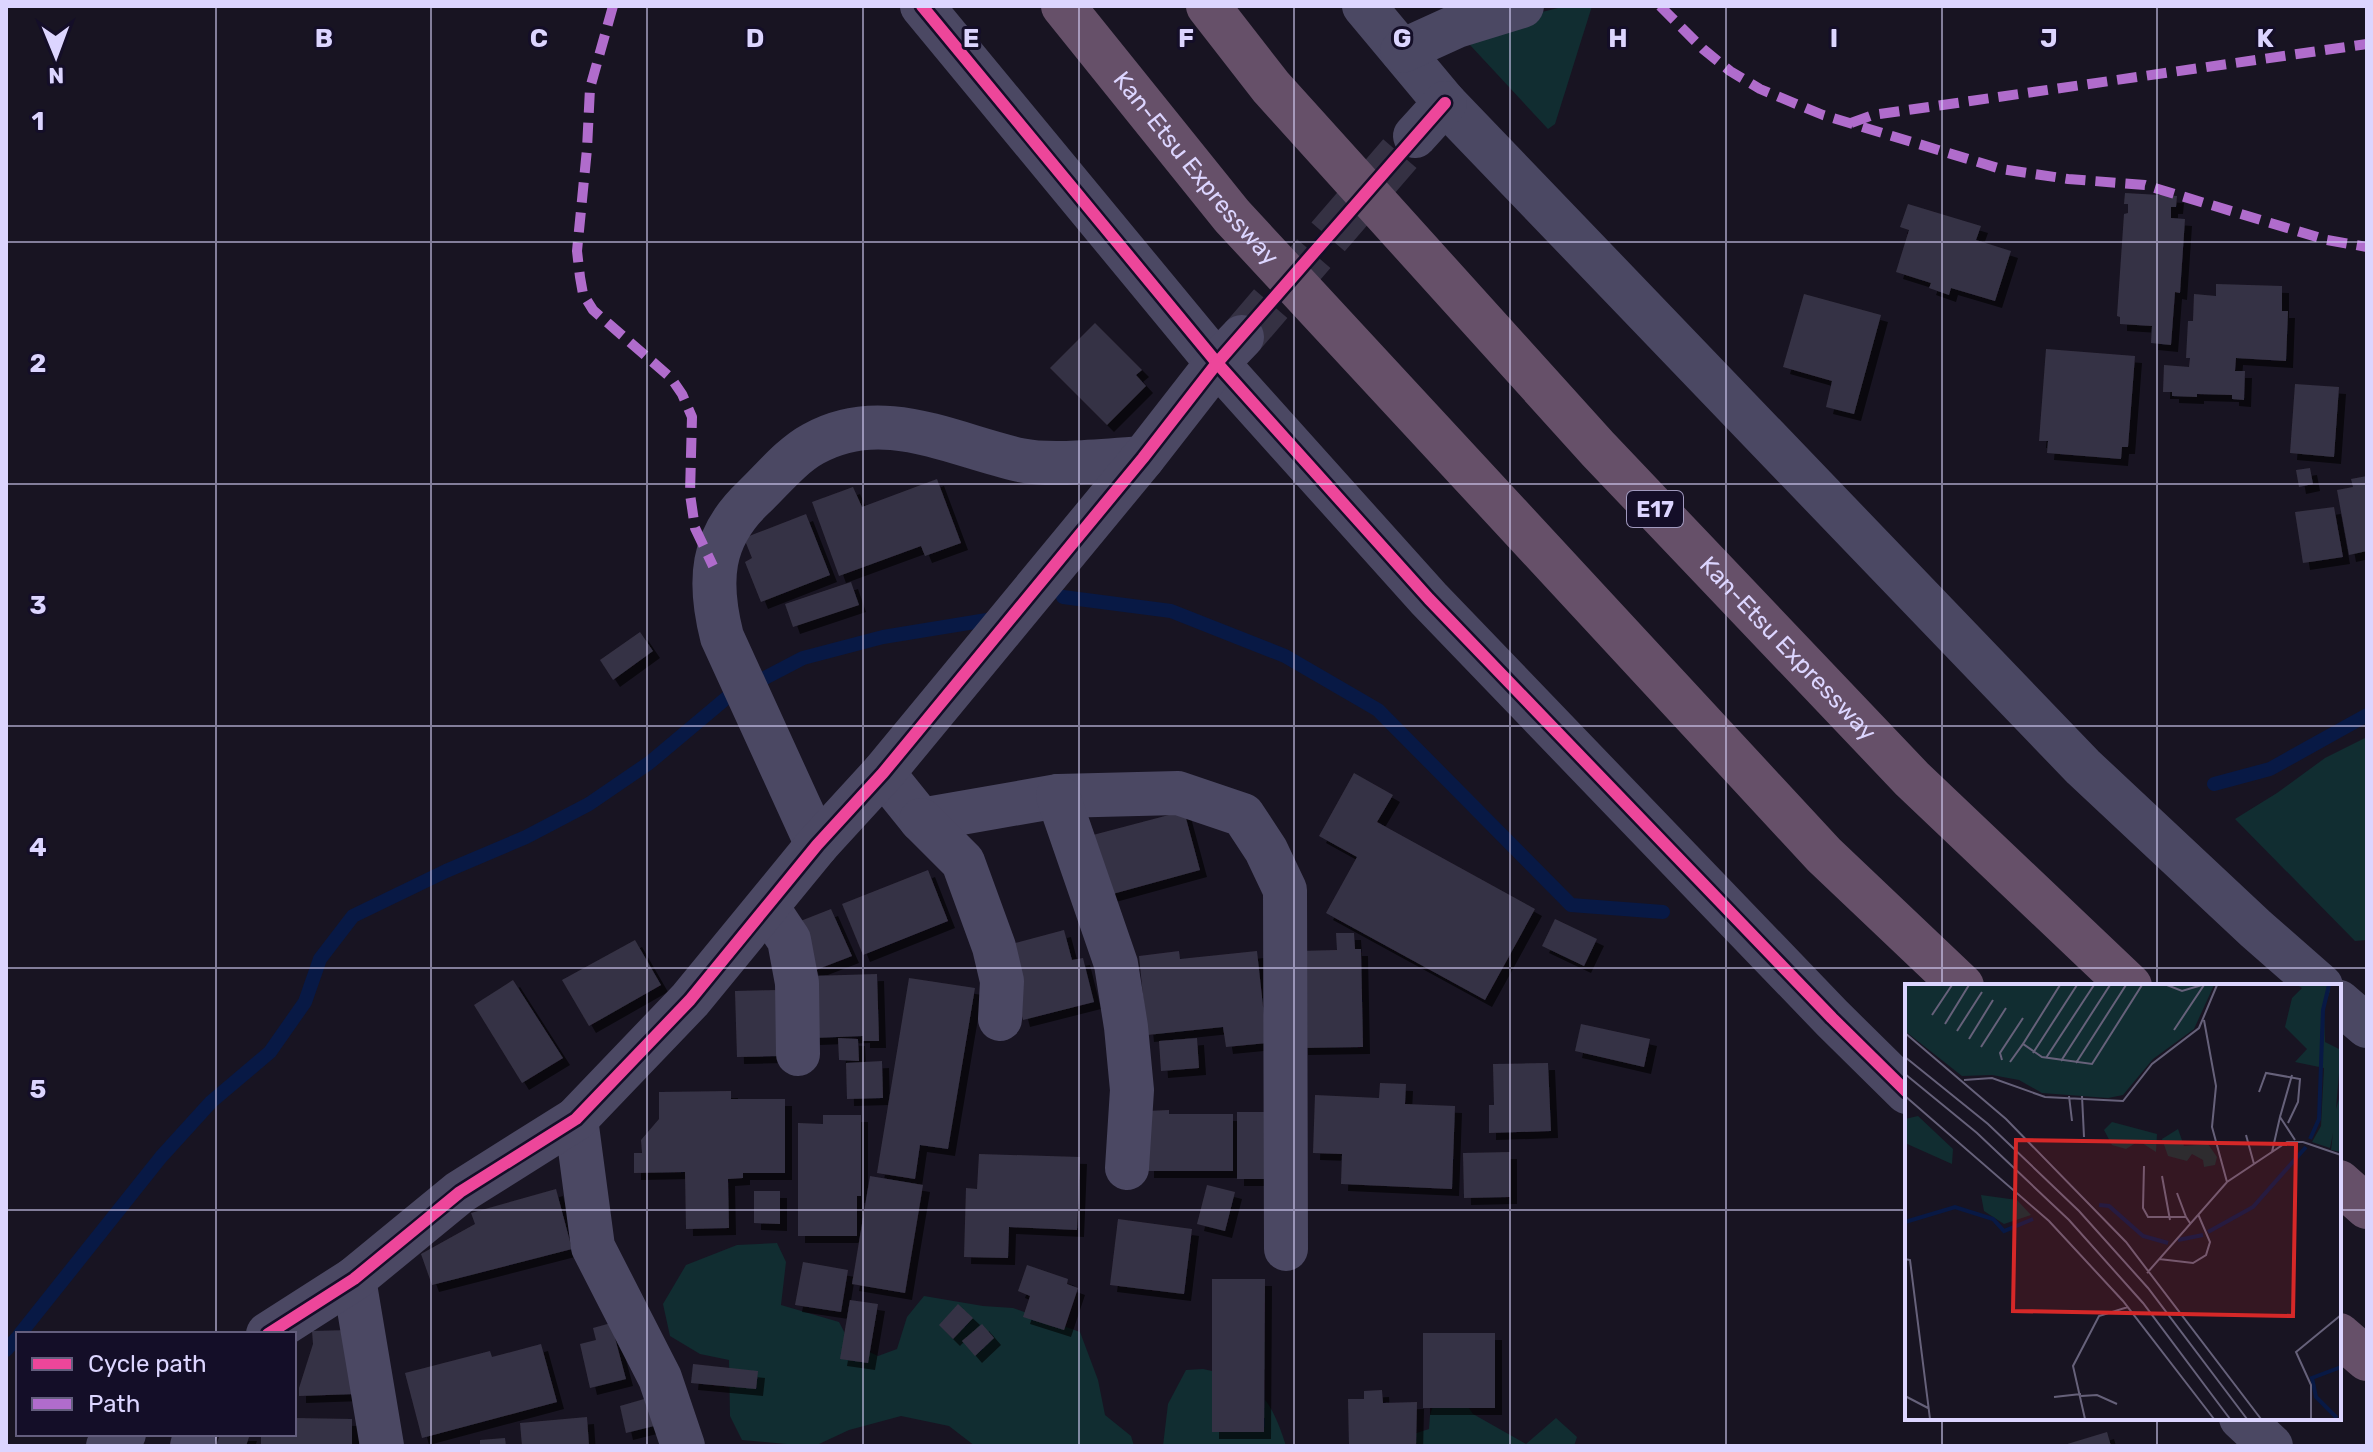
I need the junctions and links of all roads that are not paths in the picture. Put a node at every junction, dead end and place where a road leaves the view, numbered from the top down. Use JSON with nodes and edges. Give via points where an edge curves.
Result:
{"nodes":[{"id":1,"x":922,"y":6,"type":"edge"},
{"id":2,"x":1063,"y":6,"type":"edge"},
{"id":3,"x":1208,"y":6,"type":"edge"},
{"id":4,"x":1364,"y":6,"type":"edge"},
{"id":5,"x":1522,"y":6,"type":"edge"},
{"id":6,"x":1402,"y":51,"type":"junction"},
{"id":7,"x":1445,"y":103,"type":"junction"},
{"id":8,"x":1415,"y":136,"type":"tunnel mouth"},
{"id":9,"x":1229,"y":350,"type":"junction"},
{"id":10,"x":1143,"y":458,"type":"junction"},
{"id":11,"x":883,"y":773,"type":"junction"},
{"id":12,"x":1058,"y":796,"type":"junction"},
{"id":13,"x":921,"y":820,"type":"junction"},
{"id":14,"x":817,"y":845,"type":"junction"},
{"id":15,"x":767,"y":907,"type":"junction"},
{"id":16,"x":1960,"y":984,"type":"edge"},
{"id":17,"x":2128,"y":984,"type":"edge"},
{"id":18,"x":2319,"y":984,"type":"edge"},
{"id":19,"x":2341,"y":1004,"type":"edge"},
{"id":20,"x":1000,"y":1019,"type":"dead end"},
{"id":21,"x":2367,"y":1026,"type":"edge"},
{"id":22,"x":798,"y":1054,"type":"dead end"},
{"id":23,"x":1905,"y":1090,"type":"edge"},
{"id":24,"x":576,"y":1119,"type":"junction"},
{"id":25,"x":1127,"y":1168,"type":"dead end"},
{"id":26,"x":2341,"y":1184,"type":"edge"},
{"id":27,"x":2367,"y":1207,"type":"edge"},
{"id":28,"x":1286,"y":1249,"type":"dead end"},
{"id":29,"x":354,"y":1279,"type":"junction"},
{"id":30,"x":271,"y":1332,"type":"edge"},
{"id":31,"x":2341,"y":1337,"type":"edge"},
{"id":32,"x":2367,"y":1359,"type":"edge"},
{"id":33,"x":2243,"y":1420,"type":"edge"},
{"id":34,"x":382,"y":1446,"type":"edge"},
{"id":35,"x":683,"y":1446,"type":"edge"},
{"id":36,"x":2271,"y":1446,"type":"edge"}],
"edges":[{"from":1,"to":9,"type":"street"},
{"from":2,"to":16,"type":"highway","name":"Kan-Etsu Expressway","via":[[1232,216],[1824,855]]},
{"from":3,"to":17,"type":"highway","name":"Kan-Etsu Expressway","number":"E17","via":[[1271,87],[1598,449],[1912,779]]},
{"from":4,"to":6,"type":"street"},
{"from":5,"to":6,"type":"street","via":[[1457,26]]},
{"from":6,"to":7,"type":"street"},
{"from":7,"to":8,"type":"street"},
{"from":7,"to":18,"type":"street","via":[[2083,767]]},
{"from":9,"to":10,"type":"street"},
{"from":9,"to":23,"type":"street","via":[[1429,599]]},
{"from":10,"to":11,"type":"street"},
{"from":10,"to":14,"type":"street","via":[[1023,461],[908,428],[858,428],[813,444],[748,502],[722,539],[713,566],[715,609],[722,637]]},
{"from":11,"to":13,"type":"street"},
{"from":11,"to":14,"type":"street"},
{"from":12,"to":13,"type":"street"},
{"from":12,"to":25,"type":"street","via":[[1116,964],[1132,1090]]},
{"from":12,"to":28,"type":"street","via":[[1178,793],[1243,815],[1266,850],[1285,890]]},
{"from":13,"to":20,"type":"street","via":[[963,862],[994,947],[1002,981]]},
{"from":14,"to":15,"type":"street"},
{"from":15,"to":22,"type":"street","via":[[789,940],[797,983]]},
{"from":15,"to":24,"type":"street","via":[[690,1000]]},
{"from":19,"to":21,"type":"street"},
{"from":24,"to":29,"type":"street","via":[[460,1192]]},
{"from":24,"to":35,"type":"street","via":[[593,1247],[660,1378]]},
{"from":26,"to":27,"type":"highway"},
{"from":29,"to":30,"type":"street"},
{"from":29,"to":34,"type":"street"},
{"from":31,"to":32,"type":"highway"},
{"from":33,"to":36,"type":"street"}]}
